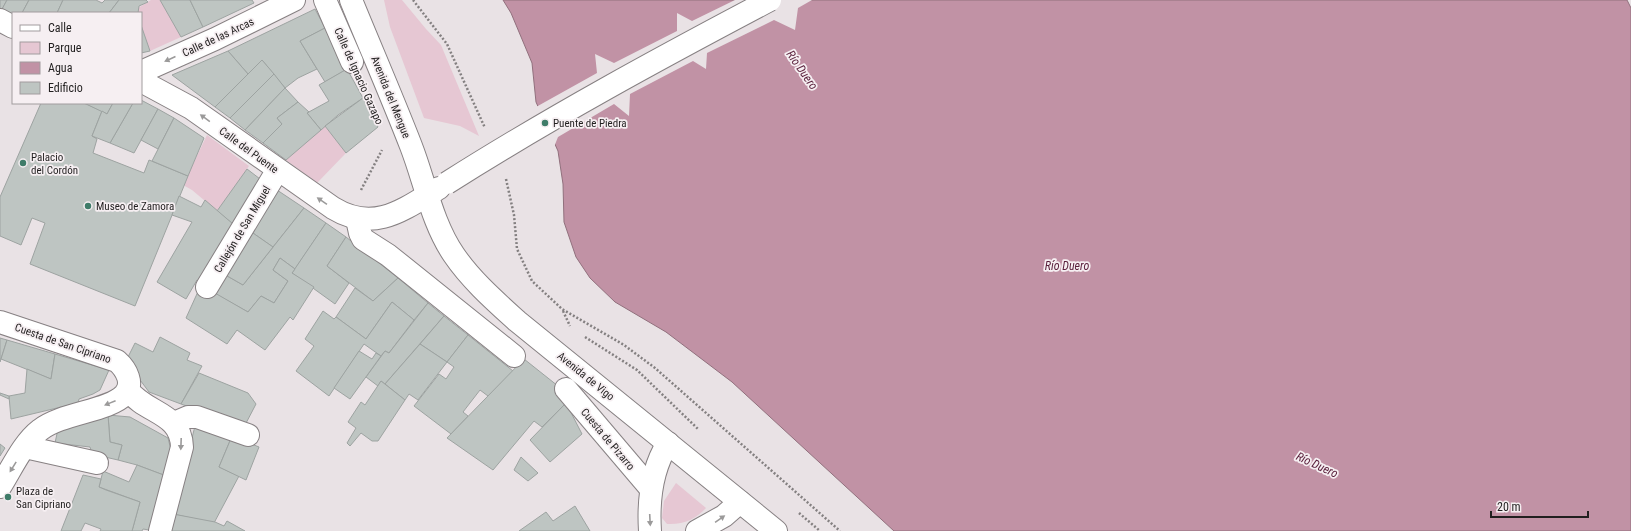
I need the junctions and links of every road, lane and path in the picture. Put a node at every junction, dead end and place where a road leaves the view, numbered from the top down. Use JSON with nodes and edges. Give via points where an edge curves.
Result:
{"nodes":[{"id":1,"x":294,"y":0,"type":"edge"},
{"id":2,"x":325,"y":0,"type":"edge"},
{"id":3,"x":351,"y":0,"type":"edge"},
{"id":4,"x":413,"y":0,"type":"edge"},
{"id":5,"x":770,"y":0,"type":"edge"},
{"id":6,"x":0,"y":20,"type":"edge"},
{"id":7,"x":12,"y":26,"type":"edge"},
{"id":8,"x":352,"y":62,"type":"dead end"},
{"id":9,"x":142,"y":72,"type":"edge"},
{"id":10,"x":142,"y":82,"type":"edge"},
{"id":11,"x":485,"y":129,"type":"dead end"},
{"id":12,"x":383,"y":147,"type":"dead end"},
{"id":13,"x":277,"y":171,"type":"junction"},
{"id":14,"x":504,"y":173,"type":"dead end"},
{"id":15,"x":428,"y":195,"type":"junction"},
{"id":16,"x":357,"y":219,"type":"junction"},
{"id":17,"x":207,"y":287,"type":"dead end"},
{"id":18,"x":562,"y":309,"type":"junction"},
{"id":19,"x":0,"y":322,"type":"edge"},
{"id":20,"x":572,"y":328,"type":"dead end"},
{"id":21,"x":583,"y":336,"type":"dead end"},
{"id":22,"x":514,"y":356,"type":"dead end"},
{"id":23,"x":566,"y":389,"type":"dead end"},
{"id":24,"x":128,"y":390,"type":"junction"},
{"id":25,"x":174,"y":423,"type":"junction"},
{"id":26,"x":701,"y":431,"type":"dead end"},
{"id":27,"x":248,"y":435,"type":"dead end"},
{"id":28,"x":668,"y":443,"type":"junction"},
{"id":29,"x":25,"y":447,"type":"junction"},
{"id":30,"x":97,"y":463,"type":"dead end"},
{"id":31,"x":0,"y":487,"type":"edge"},
{"id":32,"x":651,"y":489,"type":"junction"},
{"id":33,"x":740,"y":502,"type":"junction"},
{"id":34,"x":160,"y":531,"type":"edge"},
{"id":35,"x":650,"y":531,"type":"edge"},
{"id":36,"x":698,"y":531,"type":"edge"},
{"id":37,"x":776,"y":531,"type":"edge"},
{"id":38,"x":840,"y":531,"type":"edge"}],
"edges":[{"from":1,"to":9,"type":"street","name":"Calle de las Arcas","one_way":true},
{"from":2,"to":8,"type":"street","name":"Calle de Ignacio Gazapo"},
{"from":3,"to":15,"type":"street","name":"Avenida del Mengue","via":[[412,147]]},
{"from":4,"to":11,"type":"path","via":[[447,44]]},
{"from":5,"to":15,"type":"street","bridge":true,"via":[[681,47]]},
{"from":6,"to":7,"type":"street"},
{"from":13,"to":10,"type":"street","name":"Calle del Puente","one_way":true,"via":[[191,108]]},
{"from":12,"to":16,"type":"path","via":[[359,193]]},
{"from":16,"to":13,"type":"street","name":"Calle del Puente","one_way":true,"via":[[340,213]]},
{"from":13,"to":17,"type":"street","name":"Callejón de San Miguel"},
{"from":14,"to":18,"type":"path","via":[[514,215],[517,249],[532,281]]},
{"from":15,"to":16,"type":"street","name":"Calle del Puente","via":[[388,216]]},
{"from":15,"to":28,"type":"street","name":"Avenida de Vigo","via":[[440,228],[454,255],[486,291],[518,321]]},
{"from":16,"to":22,"type":"street","via":[[363,238]]},
{"from":18,"to":20,"type":"path"},
{"from":18,"to":38,"type":"path","via":[[624,345],[655,368]]},
{"from":19,"to":24,"type":"street","name":"Cuesta de San Cipriano","via":[[117,361],[128,377]]},
{"from":21,"to":26,"type":"path","via":[[637,370]]},
{"from":23,"to":32,"type":"street","name":"Cuesta de Pizarro"},
{"from":24,"to":25,"type":"street","via":[[141,403]]},
{"from":24,"to":29,"type":"street","one_way":true,"via":[[112,402],[47,425],[34,435]]},
{"from":25,"to":27,"type":"street","via":[[188,417],[197,417]]},
{"from":25,"to":34,"type":"street","one_way":true,"via":[[181,436],[182,447]]},
{"from":28,"to":32,"type":"street","via":[[658,464]]},
{"from":28,"to":33,"type":"street","name":"Avenida de Vigo"},
{"from":29,"to":30,"type":"street"},
{"from":29,"to":31,"type":"street","one_way":true},
{"from":32,"to":35,"type":"street","one_way":true},
{"from":36,"to":33,"type":"street","one_way":true,"via":[[724,516]]},
{"from":33,"to":37,"type":"street","name":"Avenida de Vigo"}]}
